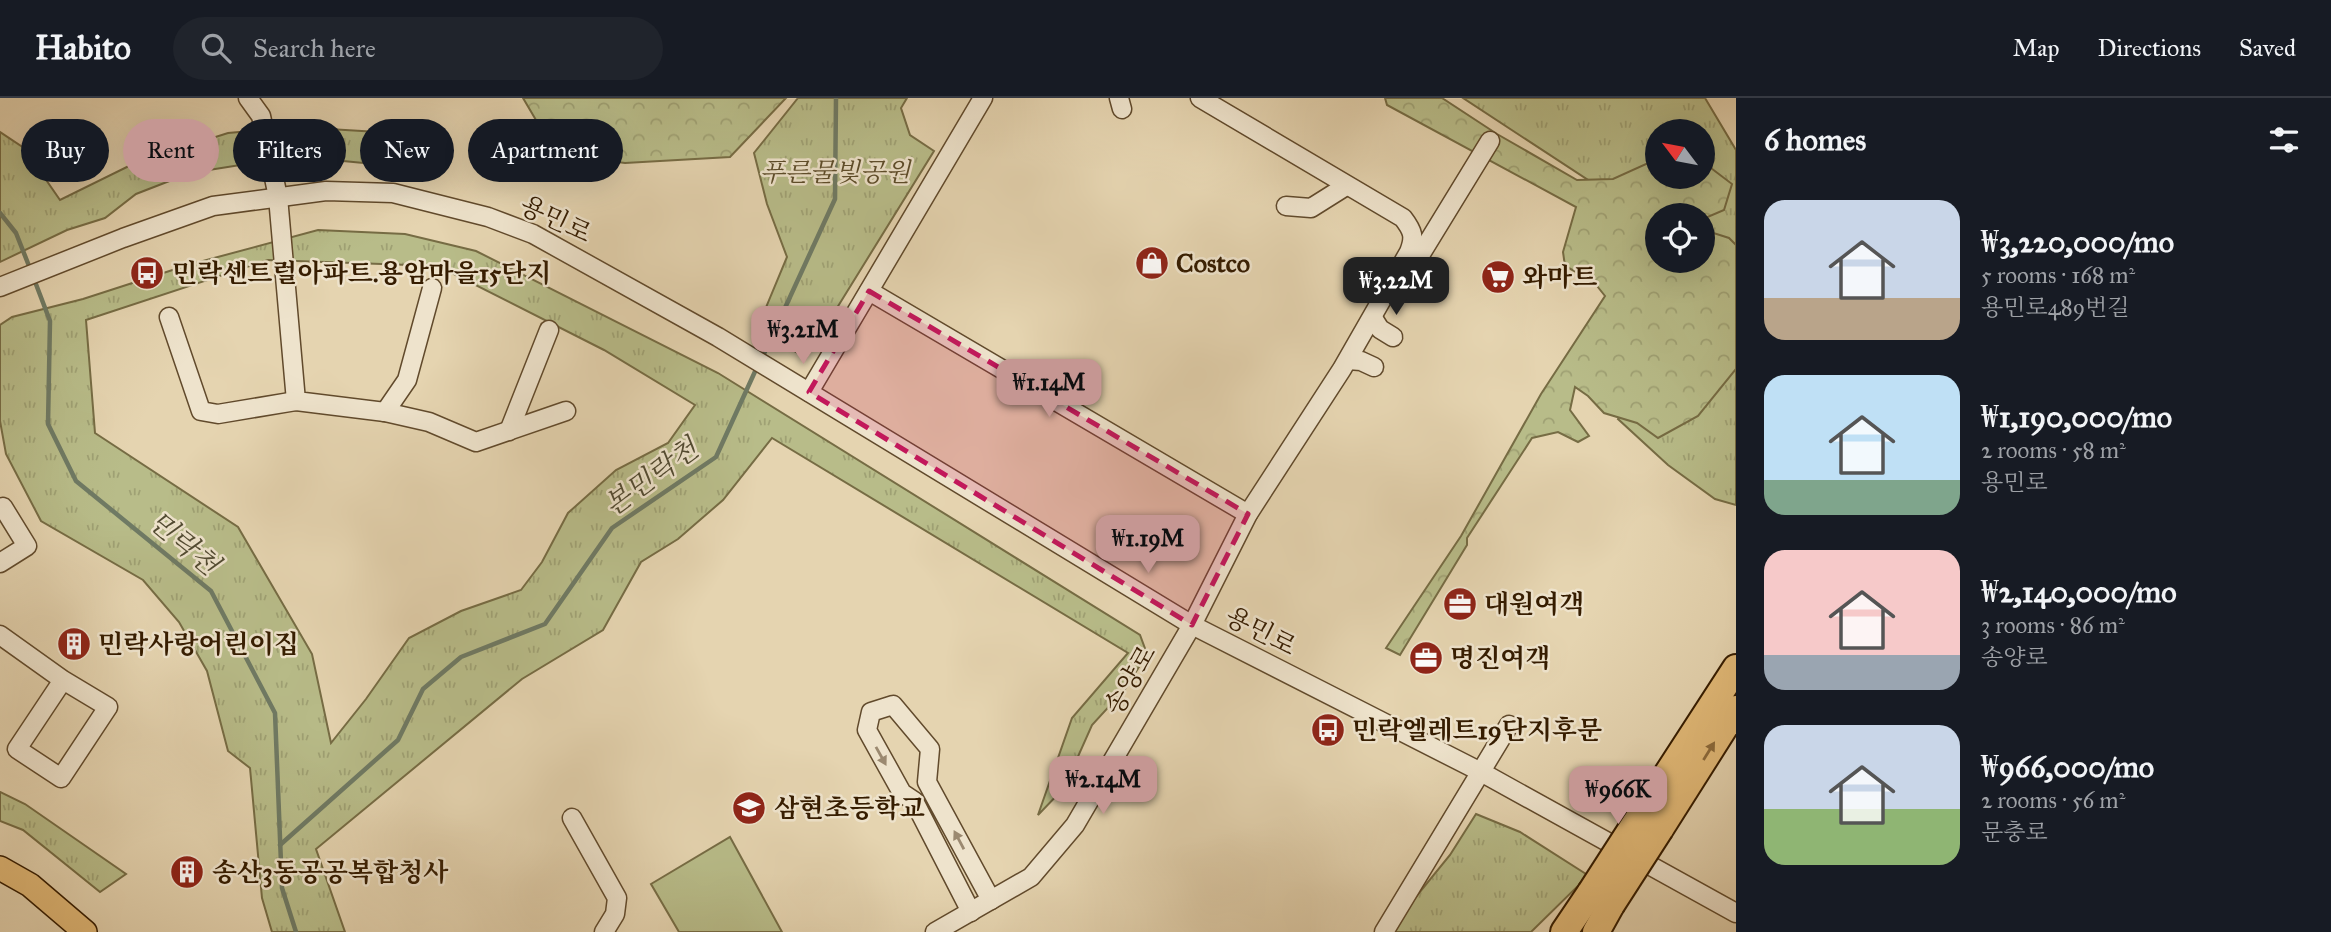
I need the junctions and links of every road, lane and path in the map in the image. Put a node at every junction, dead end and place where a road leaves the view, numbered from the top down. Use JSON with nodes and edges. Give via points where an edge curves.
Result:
{"nodes":[{"id":1,"x":248,"y":98,"type":"edge"},
{"id":2,"x":983,"y":98,"type":"edge"},
{"id":3,"x":1200,"y":98,"type":"edge"},
{"id":4,"x":1490,"y":141,"type":"dead end"},
{"id":5,"x":1346,"y":186,"type":"junction"},
{"id":6,"x":278,"y":197,"type":"junction"},
{"id":7,"x":1286,"y":206,"type":"dead end"},
{"id":8,"x":4,"y":285,"type":"edge"},
{"id":9,"x":432,"y":288,"type":"dead end"},
{"id":10,"x":869,"y":291,"type":"junction"},
{"id":11,"x":1386,"y":295,"type":"junction"},
{"id":12,"x":169,"y":317,"type":"dead end"},
{"id":13,"x":1373,"y":317,"type":"junction"},
{"id":14,"x":549,"y":330,"type":"dead end"},
{"id":15,"x":1393,"y":337,"type":"dead end"},
{"id":16,"x":1348,"y":360,"type":"junction"},
{"id":17,"x":1374,"y":367,"type":"dead end"},
{"id":18,"x":809,"y":391,"type":"junction"},
{"id":19,"x":296,"y":401,"type":"junction"},
{"id":20,"x":566,"y":411,"type":"dead end"},
{"id":21,"x":385,"y":412,"type":"junction"},
{"id":22,"x":509,"y":431,"type":"junction"},
{"id":23,"x":0,"y":509,"type":"edge"},
{"id":24,"x":1248,"y":514,"type":"junction"},
{"id":25,"x":0,"y":563,"type":"edge"},
{"id":26,"x":1192,"y":625,"type":"junction"},
{"id":27,"x":0,"y":635,"type":"edge"},
{"id":28,"x":1736,"y":660,"type":"edge"},
{"id":29,"x":1736,"y":668,"type":"edge"},
{"id":30,"x":63,"y":680,"type":"junction"},
{"id":31,"x":1736,"y":709,"type":"edge"},
{"id":32,"x":1709,"y":711,"type":"junction"},
{"id":33,"x":1509,"y":726,"type":"dead end"},
{"id":34,"x":1480,"y":772,"type":"junction"},
{"id":35,"x":572,"y":818,"type":"dead end"},
{"id":36,"x":1650,"y":823,"type":"junction"},
{"id":37,"x":0,"y":868,"type":"edge"},
{"id":38,"x":1601,"y":898,"type":"junction"},
{"id":39,"x":991,"y":900,"type":"junction"},
{"id":40,"x":971,"y":912,"type":"junction"},
{"id":41,"x":1736,"y":914,"type":"edge"},
{"id":42,"x":85,"y":932,"type":"edge"},
{"id":43,"x":604,"y":932,"type":"edge"},
{"id":44,"x":935,"y":932,"type":"edge"},
{"id":45,"x":1384,"y":932,"type":"edge"},
{"id":46,"x":1564,"y":932,"type":"edge"},
{"id":47,"x":1596,"y":932,"type":"edge"}],
"edges":[{"from":1,"to":6,"type":"street","via":[[261,116]]},
{"from":2,"to":10,"type":"street"},
{"from":3,"to":5,"type":"street"},
{"from":4,"to":11,"type":"street","via":[[1410,271]]},
{"from":5,"to":7,"type":"street","via":[[1311,208]]},
{"from":5,"to":11,"type":"street","via":[[1403,218],[1411,229],[1414,239]]},
{"from":6,"to":8,"type":"street","name":"용민로","via":[[213,206]]},
{"from":6,"to":18,"type":"street","name":"용민로","via":[[326,191],[393,193],[488,217],[533,234]]},
{"from":6,"to":19,"type":"street"},
{"from":9,"to":21,"type":"street","via":[[407,380]]},
{"from":10,"to":18,"type":"street"},
{"from":10,"to":24,"type":"street"},
{"from":11,"to":13,"type":"street","name":"송양로"},
{"from":12,"to":19,"type":"street","via":[[201,411],[218,414]]},
{"from":13,"to":15,"type":"street","via":[[1380,329]]},
{"from":13,"to":16,"type":"street","name":"송양로"},
{"from":14,"to":22,"type":"street"},
{"from":16,"to":17,"type":"street"},
{"from":16,"to":24,"type":"street","name":"송양로"},
{"from":18,"to":26,"type":"street","name":"용민로"},
{"from":19,"to":21,"type":"street"},
{"from":20,"to":22,"type":"street"},
{"from":21,"to":22,"type":"street","via":[[429,422],[477,442]]},
{"from":23,"to":25,"type":"street","via":[[3,507],[27,546]]},
{"from":24,"to":26,"type":"street","name":"송양로"},
{"from":26,"to":34,"type":"street","name":"용민로"},
{"from":26,"to":39,"type":"street","name":"송양로","via":[[1075,825],[1031,877]]},
{"from":27,"to":30,"type":"street"},
{"from":28,"to":32,"type":"highway"},
{"from":29,"to":32,"type":"highway"},
{"from":30,"to":30,"type":"street","via":[[108,707],[61,778],[18,749]]},
{"from":36,"to":31,"type":"highway","one_way":true},
{"from":32,"to":36,"type":"highway"},
{"from":33,"to":34,"type":"street"},
{"from":34,"to":41,"type":"street","name":"용민로"},
{"from":34,"to":45,"type":"street"},
{"from":35,"to":43,"type":"street","via":[[617,898],[615,914]]},
{"from":36,"to":38,"type":"highway","bridge":true},
{"from":37,"to":42,"type":"main road","via":[[30,885]]},
{"from":38,"to":46,"type":"highway"},
{"from":38,"to":47,"type":"highway"},
{"from":39,"to":40,"type":"street","name":"송양로"},
{"from":39,"to":40,"type":"street","one_way":true,"via":[[928,782],[930,749],[893,705],[871,712],[867,730],[902,793],[914,801]]},
{"from":40,"to":44,"type":"street","name":"송양로"}]}
